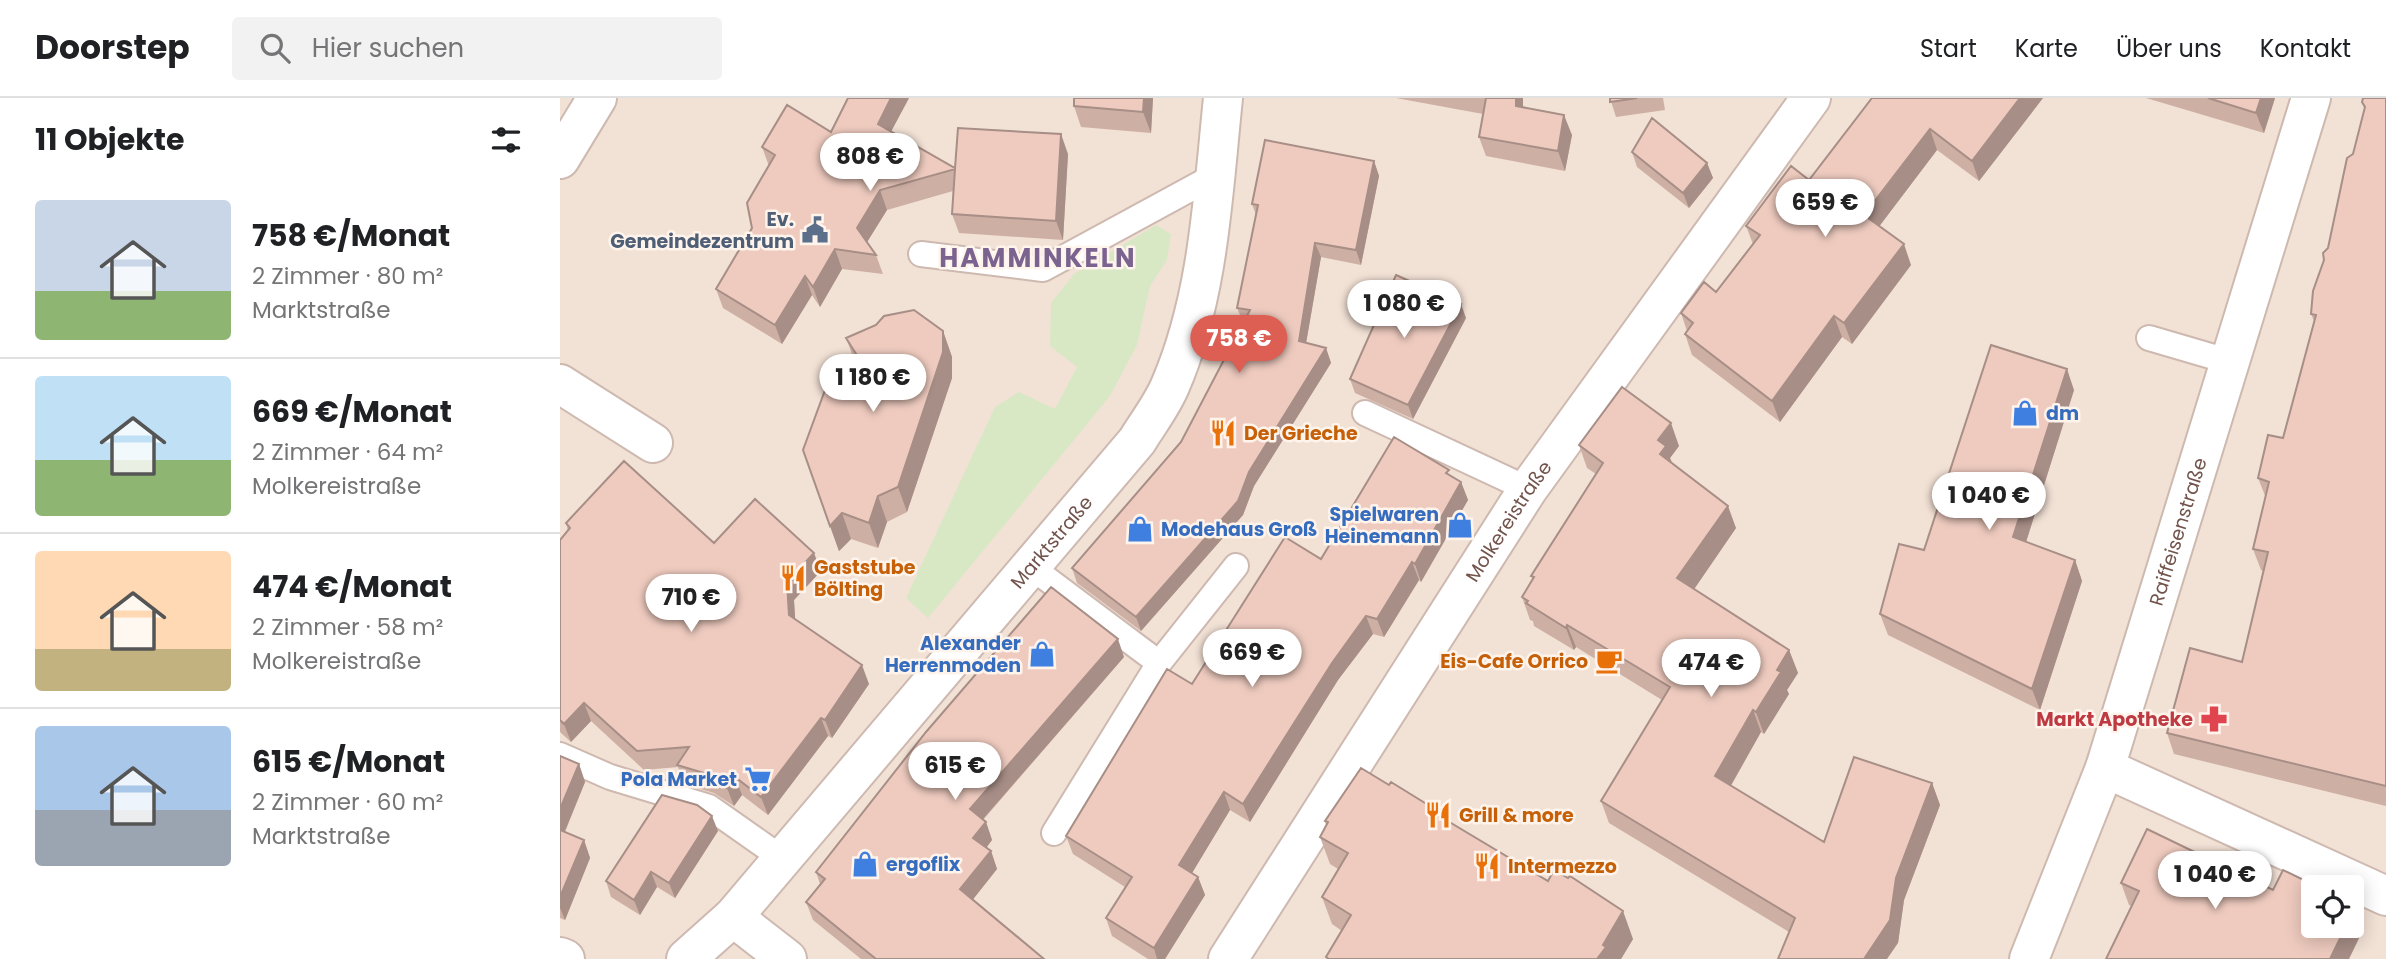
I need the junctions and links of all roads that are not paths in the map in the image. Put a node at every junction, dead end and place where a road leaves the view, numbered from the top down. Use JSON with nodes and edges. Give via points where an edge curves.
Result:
{"nodes":[{"id":1,"x":597,"y":98,"type":"edge"},
{"id":2,"x":1223,"y":98,"type":"edge"},
{"id":3,"x":1811,"y":98,"type":"edge"},
{"id":4,"x":2311,"y":98,"type":"edge"},
{"id":5,"x":560,"y":159,"type":"edge"},
{"id":6,"x":1214,"y":176,"type":"junction"},
{"id":7,"x":920,"y":254,"type":"dead end"},
{"id":8,"x":2149,"y":338,"type":"dead end"},
{"id":9,"x":2231,"y":362,"type":"junction"},
{"id":10,"x":560,"y":384,"type":"edge"},
{"id":11,"x":1365,"y":413,"type":"dead end"},
{"id":12,"x":653,"y":443,"type":"dead end"},
{"id":13,"x":1528,"y":489,"type":"junction"},
{"id":14,"x":1236,"y":566,"type":"dead end"},
{"id":15,"x":1031,"y":567,"type":"junction"},
{"id":16,"x":1159,"y":663,"type":"junction"},
{"id":17,"x":560,"y":755,"type":"edge"},
{"id":18,"x":2105,"y":768,"type":"junction"},
{"id":19,"x":1054,"y":833,"type":"dead end"},
{"id":20,"x":783,"y":859,"type":"junction"},
{"id":21,"x":2386,"y":896,"type":"edge"},
{"id":22,"x":733,"y":917,"type":"junction"},
{"id":23,"x":560,"y":957,"type":"edge"},
{"id":24,"x":565,"y":959,"type":"edge"},
{"id":25,"x":686,"y":959,"type":"edge"},
{"id":26,"x":787,"y":959,"type":"edge"},
{"id":27,"x":1227,"y":959,"type":"edge"},
{"id":28,"x":2029,"y":959,"type":"edge"}],
"edges":[{"from":1,"to":5,"type":"street"},
{"from":2,"to":6,"type":"street","name":"Marktstraße"},
{"from":3,"to":13,"type":"street","name":"Molkereistraße"},
{"from":4,"to":9,"type":"street","name":"Raiffeisenstraße"},
{"from":6,"to":7,"type":"lane","via":[[1043,269]]},
{"from":6,"to":15,"type":"street","name":"Marktstraße","via":[[1203,271],[1189,334],[1169,388],[1137,441]]},
{"from":8,"to":9,"type":"lane"},
{"from":9,"to":18,"type":"street","name":"Raiffeisenstraße"},
{"from":10,"to":12,"type":"street"},
{"from":11,"to":13,"type":"lane"},
{"from":13,"to":27,"type":"street","name":"Molkereistraße"},
{"from":14,"to":16,"type":"lane"},
{"from":15,"to":16,"type":"lane"},
{"from":15,"to":20,"type":"street","name":"Marktstraße"},
{"from":16,"to":19,"type":"lane"},
{"from":17,"to":20,"type":"lane","via":[[610,777],[709,807]]},
{"from":18,"to":21,"type":"street"},
{"from":18,"to":28,"type":"street","name":"Raiffeisenstraße"},
{"from":20,"to":22,"type":"street","name":"Marktstraße"},
{"from":22,"to":25,"type":"street","name":"Marktstraße"},
{"from":22,"to":26,"type":"street"},
{"from":23,"to":24,"type":"street"}]}
